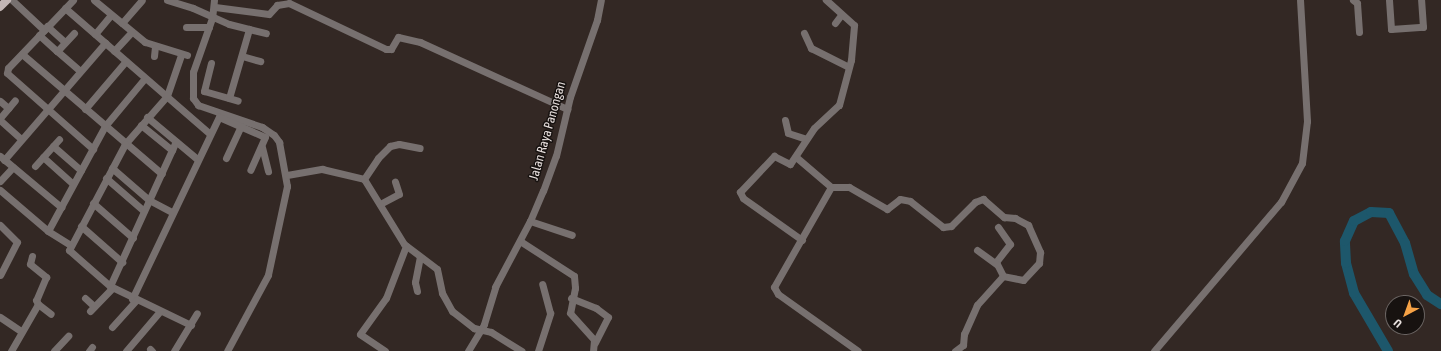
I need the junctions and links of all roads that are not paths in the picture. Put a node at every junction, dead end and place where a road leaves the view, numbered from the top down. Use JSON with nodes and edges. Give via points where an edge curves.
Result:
{"nodes":[{"id":1,"x":7,"y":0,"type":"edge"},
{"id":2,"x":12,"y":0,"type":"edge"},
{"id":3,"x":73,"y":0,"type":"edge"},
{"id":4,"x":94,"y":0,"type":"edge"},
{"id":5,"x":167,"y":0,"type":"edge"},
{"id":6,"x":601,"y":0,"type":"edge"},
{"id":7,"x":826,"y":0,"type":"edge"},
{"id":8,"x":1300,"y":0,"type":"edge"},
{"id":9,"x":1389,"y":0,"type":"edge"},
{"id":10,"x":1421,"y":0,"type":"edge"},
{"id":11,"x":138,"y":1,"type":"edge"},
{"id":12,"x":1356,"y":1,"type":"edge"},
{"id":13,"x":215,"y":3,"type":"edge"},
{"id":14,"x":0,"y":7,"type":"edge"},
{"id":15,"x":65,"y":8,"type":"junction"},
{"id":16,"x":111,"y":15,"type":"junction"},
{"id":17,"x":842,"y":15,"type":"junction"},
{"id":18,"x":212,"y":18,"type":"junction"},
{"id":19,"x":122,"y":23,"type":"junction"},
{"id":20,"x":835,"y":23,"type":"dead end"},
{"id":21,"x":186,"y":27,"type":"dead end"},
{"id":22,"x":209,"y":27,"type":"junction"},
{"id":23,"x":249,"y":29,"type":"junction"},
{"id":24,"x":43,"y":31,"type":"junction"},
{"id":25,"x":132,"y":32,"type":"junction"},
{"id":26,"x":1359,"y":32,"type":"dead end"},
{"id":27,"x":74,"y":33,"type":"dead end"},
{"id":28,"x":266,"y":33,"type":"dead end"},
{"id":29,"x":804,"y":33,"type":"dead end"},
{"id":30,"x":95,"y":34,"type":"junction"},
{"id":31,"x":65,"y":42,"type":"junction"},
{"id":32,"x":105,"y":43,"type":"junction"},
{"id":33,"x":155,"y":46,"type":"junction"},
{"id":34,"x":57,"y":51,"type":"junction"},
{"id":35,"x":114,"y":51,"type":"junction"},
{"id":36,"x":22,"y":54,"type":"junction"},
{"id":37,"x":154,"y":56,"type":"dead end"},
{"id":38,"x":242,"y":56,"type":"junction"},
{"id":39,"x":126,"y":61,"type":"junction"},
{"id":40,"x":260,"y":61,"type":"dead end"},
{"id":41,"x":211,"y":63,"type":"dead end"},
{"id":42,"x":849,"y":67,"type":"junction"},
{"id":43,"x":80,"y":71,"type":"junction"},
{"id":44,"x":145,"y":78,"type":"junction"},
{"id":45,"x":63,"y":90,"type":"junction"},
{"id":46,"x":167,"y":96,"type":"junction"},
{"id":47,"x":229,"y":98,"type":"junction"},
{"id":48,"x":15,"y":100,"type":"dead end"},
{"id":49,"x":0,"y":101,"type":"edge"},
{"id":50,"x":238,"y":101,"type":"dead end"},
{"id":51,"x":8,"y":108,"type":"junction"},
{"id":52,"x":47,"y":109,"type":"junction"},
{"id":53,"x":85,"y":109,"type":"junction"},
{"id":54,"x":567,"y":109,"type":"junction"},
{"id":55,"x":147,"y":117,"type":"junction"},
{"id":56,"x":0,"y":119,"type":"edge"},
{"id":57,"x":784,"y":120,"type":"dead end"},
{"id":58,"x":141,"y":125,"type":"junction"},
{"id":59,"x":105,"y":126,"type":"junction"},
{"id":60,"x":241,"y":126,"type":"junction"},
{"id":61,"x":210,"y":134,"type":"junction"},
{"id":62,"x":21,"y":139,"type":"junction"},
{"id":63,"x":58,"y":139,"type":"dead end"},
{"id":64,"x":806,"y":139,"type":"junction"},
{"id":65,"x":176,"y":141,"type":"junction"},
{"id":66,"x":125,"y":144,"type":"junction"},
{"id":67,"x":53,"y":146,"type":"junction"},
{"id":68,"x":262,"y":147,"type":"junction"},
{"id":69,"x":420,"y":148,"type":"dead end"},
{"id":70,"x":93,"y":149,"type":"junction"},
{"id":71,"x":172,"y":150,"type":"junction"},
{"id":72,"x":43,"y":157,"type":"junction"},
{"id":73,"x":796,"y":157,"type":"junction"},
{"id":74,"x":2,"y":158,"type":"edge"},
{"id":75,"x":226,"y":158,"type":"dead end"},
{"id":76,"x":197,"y":159,"type":"junction"},
{"id":77,"x":35,"y":166,"type":"dead end"},
{"id":78,"x":13,"y":167,"type":"junction"},
{"id":79,"x":112,"y":168,"type":"junction"},
{"id":80,"x":81,"y":170,"type":"junction"},
{"id":81,"x":250,"y":170,"type":"dead end"},
{"id":82,"x":268,"y":171,"type":"dead end"},
{"id":83,"x":162,"y":174,"type":"junction"},
{"id":84,"x":287,"y":175,"type":"junction"},
{"id":85,"x":106,"y":178,"type":"junction"},
{"id":86,"x":364,"y":179,"type":"junction"},
{"id":87,"x":0,"y":182,"type":"edge"},
{"id":88,"x":395,"y":182,"type":"dead end"},
{"id":89,"x":73,"y":184,"type":"junction"},
{"id":90,"x":831,"y":187,"type":"junction"},
{"id":91,"x":0,"y":190,"type":"edge"},
{"id":92,"x":149,"y":200,"type":"junction"},
{"id":93,"x":93,"y":203,"type":"junction"},
{"id":94,"x":380,"y":204,"type":"junction"},
{"id":95,"x":61,"y":207,"type":"junction"},
{"id":96,"x":144,"y":211,"type":"junction"},
{"id":97,"x":172,"y":212,"type":"junction"},
{"id":98,"x":530,"y":221,"type":"junction"},
{"id":99,"x":0,"y":225,"type":"edge"},
{"id":100,"x":81,"y":226,"type":"junction"},
{"id":101,"x":998,"y":228,"type":"dead end"},
{"id":102,"x":48,"y":231,"type":"junction"},
{"id":103,"x":572,"y":235,"type":"dead end"},
{"id":104,"x":133,"y":238,"type":"junction"},
{"id":105,"x":802,"y":240,"type":"junction"},
{"id":106,"x":520,"y":241,"type":"junction"},
{"id":107,"x":70,"y":245,"type":"junction"},
{"id":108,"x":406,"y":246,"type":"junction"},
{"id":109,"x":977,"y":250,"type":"dead end"},
{"id":110,"x":32,"y":256,"type":"dead end"},
{"id":111,"x":420,"y":257,"type":"junction"},
{"id":112,"x":3,"y":262,"type":"edge"},
{"id":113,"x":122,"y":262,"type":"junction"},
{"id":114,"x":996,"y":264,"type":"junction"},
{"id":115,"x":0,"y":275,"type":"edge"},
{"id":116,"x":1003,"y":276,"type":"junction"},
{"id":117,"x":542,"y":284,"type":"dead end"},
{"id":118,"x":111,"y":287,"type":"junction"},
{"id":119,"x":417,"y":291,"type":"dead end"},
{"id":120,"x":85,"y":298,"type":"dead end"},
{"id":121,"x":571,"y":298,"type":"junction"},
{"id":122,"x":134,"y":299,"type":"junction"},
{"id":123,"x":38,"y":304,"type":"junction"},
{"id":124,"x":160,"y":311,"type":"junction"},
{"id":125,"x":197,"y":313,"type":"dead end"},
{"id":126,"x":51,"y":314,"type":"dead end"},
{"id":127,"x":0,"y":317,"type":"edge"},
{"id":128,"x":191,"y":325,"type":"junction"},
{"id":129,"x":112,"y":327,"type":"dead end"},
{"id":130,"x":479,"y":330,"type":"junction"},
{"id":131,"x":21,"y":331,"type":"junction"},
{"id":132,"x":68,"y":336,"type":"dead end"},
{"id":133,"x":595,"y":343,"type":"junction"},
{"id":134,"x":11,"y":351,"type":"edge"},
{"id":135,"x":54,"y":351,"type":"edge"},
{"id":136,"x":126,"y":351,"type":"edge"},
{"id":137,"x":174,"y":351,"type":"edge"},
{"id":138,"x":227,"y":351,"type":"edge"},
{"id":139,"x":385,"y":351,"type":"edge"},
{"id":140,"x":468,"y":351,"type":"edge"},
{"id":141,"x":522,"y":351,"type":"edge"},
{"id":142,"x":538,"y":351,"type":"edge"},
{"id":143,"x":593,"y":351,"type":"edge"},
{"id":144,"x":858,"y":351,"type":"edge"},
{"id":145,"x":955,"y":351,"type":"edge"},
{"id":146,"x":1154,"y":351,"type":"edge"}],
"edges":[{"from":1,"to":14,"type":"main road"},
{"from":2,"to":24,"type":"street"},
{"from":3,"to":15,"type":"street"},
{"from":4,"to":16,"type":"street"},
{"from":5,"to":18,"type":"street","via":[[193,8]]},
{"from":6,"to":54,"type":"street","name":"Jalan Raya Panongan","via":[[597,20]]},
{"from":7,"to":17,"type":"street"},
{"from":8,"to":146,"type":"street","via":[[1307,122],[1302,163],[1281,202]]},
{"from":9,"to":10,"type":"street","via":[[1391,29],[1423,27]]},
{"from":11,"to":19,"type":"street"},
{"from":12,"to":26,"type":"street"},
{"from":13,"to":18,"type":"street"},
{"from":13,"to":54,"type":"street","via":[[269,14],[277,5],[289,3],[386,49],[390,49],[400,36],[420,42]]},
{"from":15,"to":24,"type":"street"},
{"from":15,"to":30,"type":"street"},
{"from":16,"to":19,"type":"street"},
{"from":16,"to":30,"type":"street"},
{"from":17,"to":20,"type":"street"},
{"from":17,"to":42,"type":"street","via":[[854,25]]},
{"from":18,"to":22,"type":"street"},
{"from":18,"to":23,"type":"street"},
{"from":19,"to":25,"type":"street"},
{"from":21,"to":22,"type":"street"},
{"from":22,"to":84,"type":"street","via":[[194,72],[194,100],[198,105],[262,127],[274,135],[279,142]]},
{"from":23,"to":28,"type":"street"},
{"from":23,"to":38,"type":"street"},
{"from":24,"to":31,"type":"street"},
{"from":24,"to":34,"type":"street"},
{"from":24,"to":36,"type":"street"},
{"from":25,"to":33,"type":"street"},
{"from":25,"to":35,"type":"street"},
{"from":27,"to":31,"type":"street"},
{"from":29,"to":42,"type":"street","via":[[812,48]]},
{"from":30,"to":32,"type":"street"},
{"from":31,"to":34,"type":"street"},
{"from":32,"to":35,"type":"street"},
{"from":32,"to":43,"type":"street"},
{"from":33,"to":37,"type":"street"},
{"from":33,"to":46,"type":"street","via":[[184,55]]},
{"from":34,"to":43,"type":"street"},
{"from":35,"to":39,"type":"street"},
{"from":36,"to":45,"type":"street"},
{"from":36,"to":52,"type":"street","via":[[8,68],[8,76]]},
{"from":38,"to":40,"type":"street"},
{"from":38,"to":47,"type":"street"},
{"from":39,"to":44,"type":"street"},
{"from":39,"to":53,"type":"street"},
{"from":41,"to":47,"type":"street","via":[[204,91]]},
{"from":42,"to":64,"type":"street","via":[[839,104],[820,121]]},
{"from":43,"to":45,"type":"street"},
{"from":44,"to":46,"type":"street"},
{"from":44,"to":59,"type":"street"},
{"from":45,"to":52,"type":"street"},
{"from":45,"to":53,"type":"street"},
{"from":46,"to":55,"type":"street"},
{"from":46,"to":61,"type":"street"},
{"from":47,"to":50,"type":"street"},
{"from":48,"to":51,"type":"street"},
{"from":49,"to":51,"type":"street"},
{"from":51,"to":56,"type":"street"},
{"from":52,"to":62,"type":"street"},
{"from":52,"to":70,"type":"street"},
{"from":53,"to":59,"type":"street"},
{"from":54,"to":98,"type":"street","name":"Jalan Raya Panongan","via":[[556,156]]},
{"from":55,"to":58,"type":"street"},
{"from":55,"to":65,"type":"street"},
{"from":56,"to":62,"type":"street"},
{"from":57,"to":64,"type":"street","via":[[788,133]]},
{"from":58,"to":66,"type":"street"},
{"from":58,"to":71,"type":"street"},
{"from":59,"to":66,"type":"street"},
{"from":59,"to":70,"type":"street"},
{"from":60,"to":61,"type":"street","via":[[219,117]]},
{"from":60,"to":68,"type":"street","via":[[264,136]]},
{"from":60,"to":75,"type":"street"},
{"from":61,"to":76,"type":"street"},
{"from":62,"to":74,"type":"street"},
{"from":63,"to":67,"type":"street"},
{"from":64,"to":73,"type":"street"},
{"from":65,"to":71,"type":"street"},
{"from":65,"to":76,"type":"street"},
{"from":66,"to":79,"type":"street"},
{"from":66,"to":83,"type":"street"},
{"from":67,"to":72,"type":"street"},
{"from":67,"to":80,"type":"street"},
{"from":68,"to":81,"type":"street"},
{"from":68,"to":82,"type":"street"},
{"from":69,"to":86,"type":"street","via":[[400,144],[390,146]]},
{"from":70,"to":80,"type":"street"},
{"from":71,"to":83,"type":"street"},
{"from":72,"to":77,"type":"street"},
{"from":72,"to":89,"type":"street"},
{"from":73,"to":90,"type":"street"},
{"from":73,"to":105,"type":"street","via":[[788,164],[774,156],[760,173],[748,182],[740,194]]},
{"from":74,"to":78,"type":"street"},
{"from":76,"to":97,"type":"street"},
{"from":78,"to":87,"type":"street"},
{"from":78,"to":95,"type":"street"},
{"from":79,"to":85,"type":"street"},
{"from":79,"to":92,"type":"street"},
{"from":80,"to":89,"type":"street"},
{"from":83,"to":92,"type":"street"},
{"from":84,"to":86,"type":"street","via":[[322,169]]},
{"from":84,"to":138,"type":"street","via":[[288,192],[268,275]]},
{"from":85,"to":93,"type":"street"},
{"from":85,"to":96,"type":"street"},
{"from":86,"to":94,"type":"street"},
{"from":88,"to":94,"type":"street","via":[[399,194]]},
{"from":89,"to":95,"type":"street"},
{"from":90,"to":105,"type":"street"},
{"from":90,"to":116,"type":"street","via":[[849,187],[887,208],[900,199],[910,201],[946,228],[978,200],[986,200],[1004,217],[1014,218],[1028,225],[1040,252],[1039,263],[1023,280]]},
{"from":91,"to":102,"type":"street"},
{"from":92,"to":96,"type":"street"},
{"from":92,"to":97,"type":"street"},
{"from":93,"to":100,"type":"street"},
{"from":93,"to":104,"type":"street"},
{"from":94,"to":108,"type":"street"},
{"from":95,"to":102,"type":"street"},
{"from":96,"to":104,"type":"street"},
{"from":97,"to":122,"type":"street"},
{"from":98,"to":103,"type":"street"},
{"from":98,"to":106,"type":"street","name":"Jalan Raya Panongan"},
{"from":99,"to":112,"type":"street","via":[[17,242]]},
{"from":100,"to":107,"type":"street"},
{"from":100,"to":113,"type":"street"},
{"from":101,"to":114,"type":"street","via":[[1010,244],[999,255]]},
{"from":102,"to":107,"type":"street"},
{"from":104,"to":113,"type":"street"},
{"from":105,"to":144,"type":"street","via":[[777,279],[774,290]]},
{"from":106,"to":121,"type":"street","via":[[574,276],[575,288]]},
{"from":106,"to":130,"type":"street","name":"Jalan Raya Panongan","via":[[495,287],[484,324]]},
{"from":107,"to":118,"type":"street","via":[[70,253]]},
{"from":108,"to":111,"type":"street"},
{"from":108,"to":139,"type":"street","via":[[386,298],[360,334]]},
{"from":109,"to":114,"type":"street"},
{"from":110,"to":123,"type":"street","via":[[30,264],[46,277],[36,300]]},
{"from":111,"to":119,"type":"street","via":[[415,282]]},
{"from":111,"to":130,"type":"street","via":[[437,269],[442,293],[452,312]]},
{"from":112,"to":115,"type":"street"},
{"from":113,"to":118,"type":"street"},
{"from":114,"to":116,"type":"street"},
{"from":116,"to":145,"type":"street","via":[[976,305],[964,334],[963,345]]},
{"from":117,"to":142,"type":"street","via":[[550,313]]},
{"from":118,"to":120,"type":"street","via":[[92,309]]},
{"from":118,"to":122,"type":"street"},
{"from":121,"to":133,"type":"street","via":[[571,315]]},
{"from":121,"to":133,"type":"street","via":[[596,308],[608,318]]},
{"from":122,"to":124,"type":"street"},
{"from":122,"to":129,"type":"street"},
{"from":123,"to":126,"type":"street"},
{"from":123,"to":131,"type":"street"},
{"from":124,"to":128,"type":"street"},
{"from":124,"to":136,"type":"street"},
{"from":125,"to":128,"type":"street"},
{"from":127,"to":131,"type":"street"},
{"from":128,"to":137,"type":"street"},
{"from":130,"to":140,"type":"street","name":"Jalan Raya Panongan"},
{"from":130,"to":141,"type":"street","via":[[491,332]]},
{"from":131,"to":134,"type":"street"},
{"from":132,"to":135,"type":"street"},
{"from":133,"to":143,"type":"street"}]}
